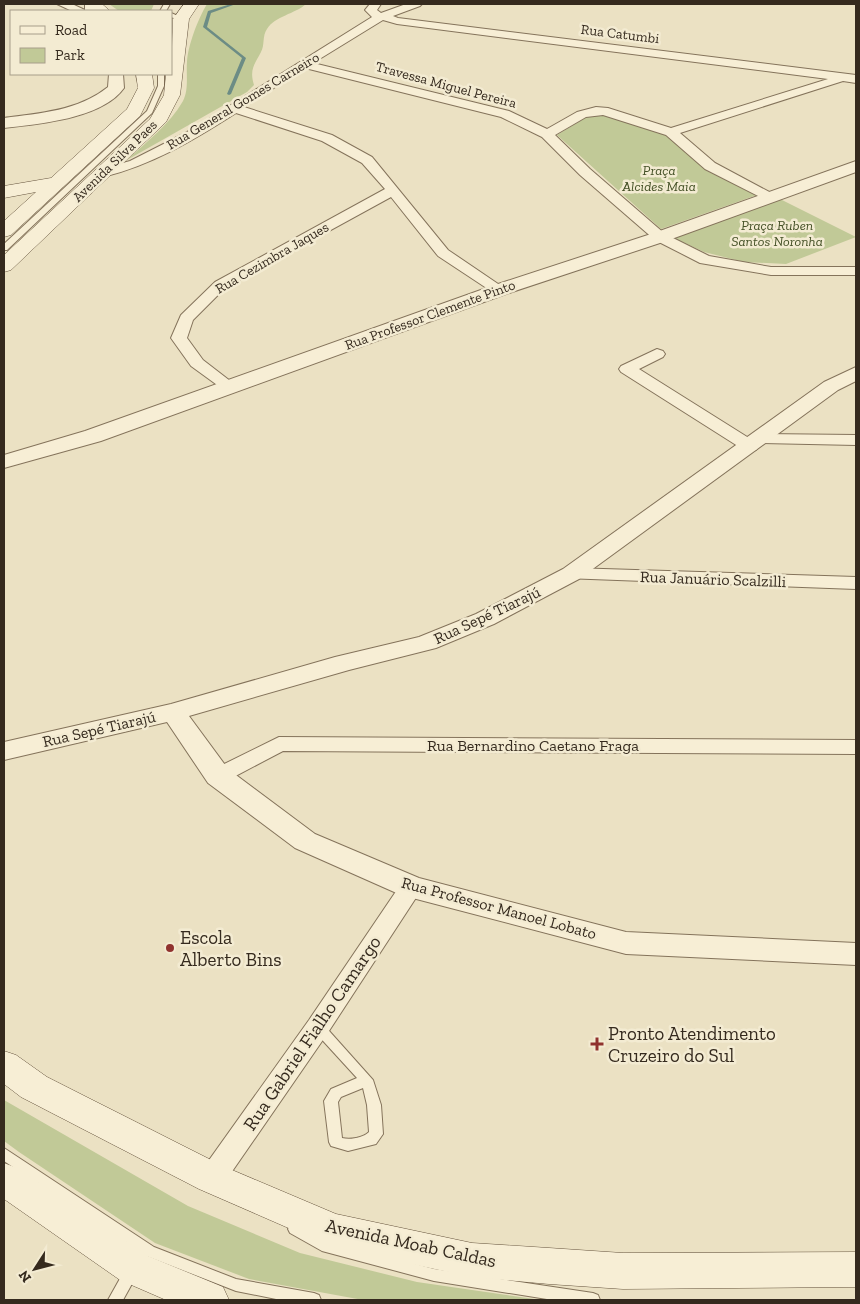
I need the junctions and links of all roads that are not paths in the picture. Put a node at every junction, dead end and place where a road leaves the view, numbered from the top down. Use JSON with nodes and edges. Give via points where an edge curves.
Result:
{"nodes":[{"id":1,"x":63,"y":4,"type":"edge"},
{"id":2,"x":191,"y":4,"type":"edge"},
{"id":3,"x":376,"y":4,"type":"edge"},
{"id":4,"x":416,"y":4,"type":"edge"},
{"id":5,"x":78,"y":10,"type":"edge"},
{"id":6,"x":380,"y":17,"type":"junction"},
{"id":7,"x":175,"y":19,"type":"edge"},
{"id":8,"x":303,"y":64,"type":"junction"},
{"id":9,"x":116,"y":75,"type":"edge"},
{"id":10,"x":144,"y":75,"type":"edge"},
{"id":11,"x":163,"y":75,"type":"edge"},
{"id":12,"x":163,"y":75,"type":"edge"},
{"id":13,"x":850,"y":78,"type":"edge"},
{"id":14,"x":172,"y":95,"type":"junction"},
{"id":15,"x":234,"y":108,"type":"junction"},
{"id":16,"x":4,"y":123,"type":"edge"},
{"id":17,"x":671,"y":132,"type":"junction"},
{"id":18,"x":547,"y":134,"type":"junction"},
{"id":19,"x":856,"y":166,"type":"edge"},
{"id":20,"x":103,"y":173,"type":"junction"},
{"id":21,"x":80,"y":178,"type":"junction"},
{"id":22,"x":56,"y":183,"type":"junction"},
{"id":23,"x":393,"y":190,"type":"junction"},
{"id":24,"x":4,"y":192,"type":"edge"},
{"id":25,"x":770,"y":198,"type":"junction"},
{"id":26,"x":4,"y":231,"type":"edge"},
{"id":27,"x":660,"y":237,"type":"junction"},
{"id":28,"x":4,"y":248,"type":"edge"},
{"id":29,"x":4,"y":266,"type":"edge"},
{"id":30,"x":856,"y":271,"type":"edge"},
{"id":31,"x":499,"y":290,"type":"junction"},
{"id":32,"x":657,"y":354,"type":"dead end"},
{"id":33,"x":856,"y":373,"type":"edge"},
{"id":34,"x":230,"y":387,"type":"junction"},
{"id":35,"x":856,"y":440,"type":"edge"},
{"id":36,"x":755,"y":442,"type":"junction"},
{"id":37,"x":4,"y":462,"type":"edge"},
{"id":38,"x":571,"y":574,"type":"junction"},
{"id":39,"x":856,"y":583,"type":"edge"},
{"id":40,"x":173,"y":712,"type":"junction"},
{"id":41,"x":856,"y":747,"type":"edge"},
{"id":42,"x":4,"y":751,"type":"edge"},
{"id":43,"x":218,"y":776,"type":"junction"},
{"id":44,"x":411,"y":888,"type":"junction"},
{"id":45,"x":856,"y":954,"type":"edge"},
{"id":46,"x":318,"y":1027,"type":"junction"},
{"id":47,"x":4,"y":1065,"type":"edge"},
{"id":48,"x":367,"y":1080,"type":"junction"},
{"id":49,"x":4,"y":1154,"type":"edge"},
{"id":50,"x":212,"y":1178,"type":"junction"},
{"id":51,"x":4,"y":1179,"type":"edge"},
{"id":52,"x":134,"y":1268,"type":"junction"},
{"id":53,"x":856,"y":1270,"type":"edge"},
{"id":54,"x":115,"y":1300,"type":"edge"},
{"id":55,"x":209,"y":1300,"type":"edge"},
{"id":56,"x":314,"y":1300,"type":"edge"},
{"id":57,"x":593,"y":1300,"type":"edge"}],
"edges":[{"from":1,"to":5,"type":"street"},
{"from":2,"to":7,"type":"main road","name":"Avenida Silva Paes"},
{"from":3,"to":6,"type":"street","via":[[371,10]]},
{"from":4,"to":6,"type":"street","name":"Rua General Gomes Carneiro"},
{"from":6,"to":8,"type":"street","name":"Rua General Gomes Carneiro"},
{"from":6,"to":13,"type":"street","name":"Rua Catumbi"},
{"from":7,"to":14,"type":"main road","name":"Avenida Silva Paes"},
{"from":8,"to":15,"type":"street","name":"Rua General Gomes Carneiro"},
{"from":8,"to":18,"type":"street","name":"Travessa Miguel Pereira","via":[[505,114]]},
{"from":9,"to":16,"type":"street","via":[[116,88],[94,103],[61,113]]},
{"from":10,"to":22,"type":"main road","name":"Avenida Silva Paes","via":[[146,88],[134,112]]},
{"from":11,"to":14,"type":"lane"},
{"from":12,"to":21,"type":"lane","via":[[150,112]]},
{"from":13,"to":17,"type":"street"},
{"from":14,"to":20,"type":"main road","name":"Avenida Silva Paes","via":[[157,122]]},
{"from":15,"to":20,"type":"street","name":"Rua General Gomes Carneiro","via":[[135,164]]},
{"from":15,"to":23,"type":"street","via":[[327,138],[367,160]]},
{"from":17,"to":18,"type":"street","via":[[594,110]]},
{"from":17,"to":25,"type":"street","via":[[710,166]]},
{"from":18,"to":27,"type":"street","name":"Travessa Miguel Pereira"},
{"from":19,"to":25,"type":"street","name":"Rua Professor Clemente Pinto"},
{"from":20,"to":21,"type":"main road","name":"Rua General Gomes Carneiro"},
{"from":20,"to":29,"type":"main road","name":"Avenida Silva Paes"},
{"from":21,"to":22,"type":"main road","name":"Rua General Gomes Carneiro"},
{"from":21,"to":28,"type":"lane"},
{"from":22,"to":24,"type":"main road","name":"Rua General Gomes Carneiro"},
{"from":22,"to":26,"type":"main road","name":"Avenida Silva Paes"},
{"from":23,"to":31,"type":"street","via":[[443,252]]},
{"from":23,"to":34,"type":"street","name":"Rua Cezimbra Jaques","via":[[220,284],[186,318],[179,338],[197,363]]},
{"from":25,"to":27,"type":"street","name":"Rua Professor Clemente Pinto"},
{"from":27,"to":30,"type":"street","name":"Travessa Miguel Pereira","via":[[706,260],[771,271]]},
{"from":27,"to":31,"type":"street","name":"Rua Professor Clemente Pinto"},
{"from":31,"to":34,"type":"street","name":"Rua Professor Clemente Pinto"},
{"from":32,"to":36,"type":"street","via":[[627,369]]},
{"from":33,"to":36,"type":"street","name":"Rua Sepé Tiarajú","via":[[831,386]]},
{"from":34,"to":37,"type":"street","name":"Rua Professor Clemente Pinto","via":[[93,436]]},
{"from":35,"to":36,"type":"street"},
{"from":36,"to":38,"type":"street","name":"Rua Sepé Tiarajú"},
{"from":38,"to":39,"type":"street","name":"Rua Januário Scalzilli"},
{"from":38,"to":40,"type":"street","name":"Rua Sepé Tiarajú","via":[[485,619],[427,643]]},
{"from":40,"to":42,"type":"street","name":"Rua Sepé Tiarajú"},
{"from":40,"to":43,"type":"street","name":"Rua Professor Manoel Lobato"},
{"from":41,"to":43,"type":"street","name":"Rua Bernardino Caetano Fraga","via":[[279,744]]},
{"from":43,"to":44,"type":"street","name":"Rua Professor Manoel Lobato","via":[[305,841]]},
{"from":44,"to":45,"type":"street","name":"Rua Professor Manoel Lobato","via":[[626,943]]},
{"from":44,"to":46,"type":"street","name":"Rua Gabriel Fialho Camargo"},
{"from":46,"to":48,"type":"lane"},
{"from":46,"to":50,"type":"street","name":"Rua Gabriel Fialho Camargo"},
{"from":47,"to":50,"type":"main road","name":"Avenida Moab Caldas","via":[[34,1087]]},
{"from":48,"to":48,"type":"lane","via":[[374,1105],[376,1134],[371,1140],[348,1145],[336,1142],[331,1101],[336,1093]]},
{"from":49,"to":56,"type":"lane","via":[[149,1251],[236,1285]]},
{"from":50,"to":53,"type":"main road","name":"Avenida Moab Caldas","via":[[332,1230],[472,1260],[623,1271]]},
{"from":50,"to":57,"type":"lane","via":[[322,1245],[434,1275]]},
{"from":51,"to":52,"type":"main road"},
{"from":52,"to":54,"type":"lane"},
{"from":52,"to":55,"type":"main road"}]}
